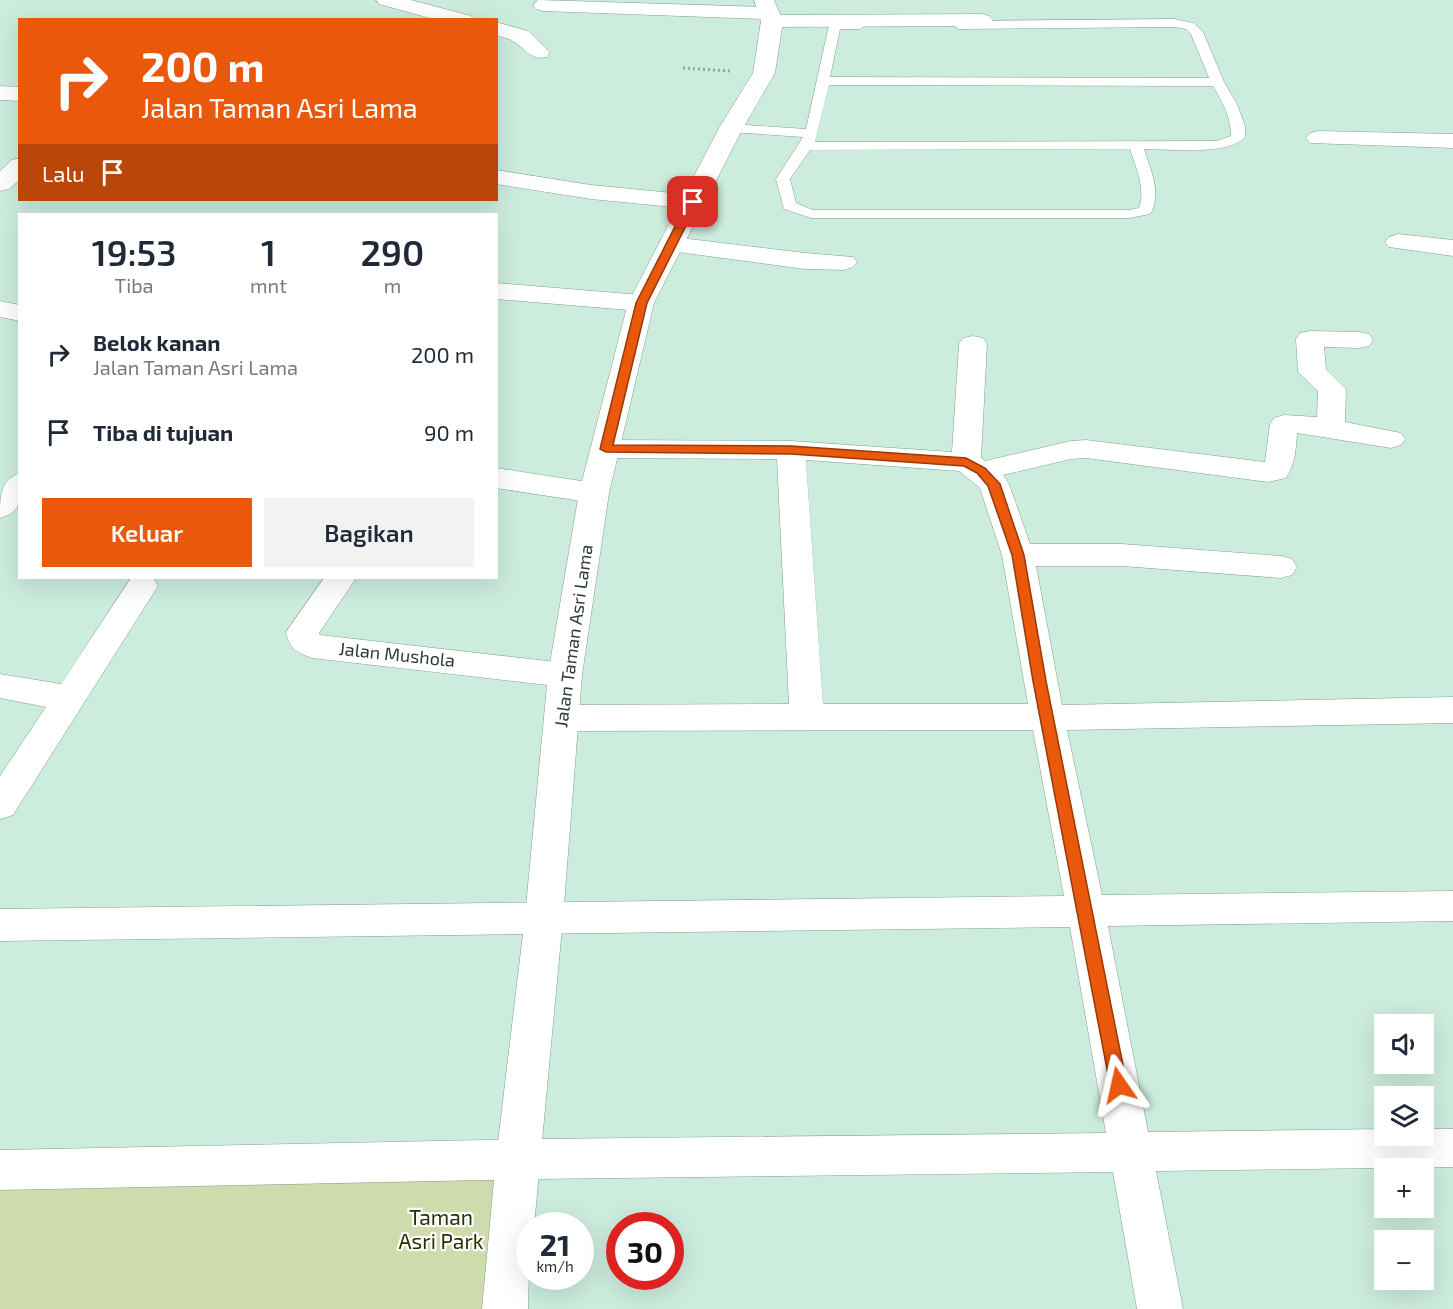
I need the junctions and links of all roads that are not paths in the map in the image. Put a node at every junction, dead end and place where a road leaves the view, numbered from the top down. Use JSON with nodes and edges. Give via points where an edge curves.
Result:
{"nodes":[{"id":1,"x":386,"y":0,"type":"edge"},
{"id":2,"x":428,"y":5,"type":"edge"},
{"id":3,"x":543,"y":5,"type":"dead end"},
{"id":4,"x":768,"y":12,"type":"edge"},
{"id":5,"x":459,"y":18,"type":"edge"},
{"id":6,"x":982,"y":20,"type":"dead end"},
{"id":7,"x":498,"y":29,"type":"edge"},
{"id":8,"x":540,"y":52,"type":"dead end"},
{"id":9,"x":825,"y":81,"type":"junction"},
{"id":10,"x":1217,"y":82,"type":"junction"},
{"id":11,"x":0,"y":93,"type":"edge"},
{"id":12,"x":18,"y":94,"type":"edge"},
{"id":13,"x":731,"y":128,"type":"junction"},
{"id":14,"x":1318,"y":138,"type":"dead end"},
{"id":15,"x":809,"y":140,"type":"junction"},
{"id":16,"x":1453,"y":141,"type":"edge"},
{"id":17,"x":1135,"y":144,"type":"junction"},
{"id":18,"x":18,"y":167,"type":"edge"},
{"id":19,"x":498,"y":177,"type":"edge"},
{"id":20,"x":0,"y":184,"type":"edge"},
{"id":21,"x":693,"y":202,"type":"junction"},
{"id":22,"x":1398,"y":242,"type":"dead end"},
{"id":23,"x":672,"y":245,"type":"junction"},
{"id":24,"x":1453,"y":248,"type":"edge"},
{"id":25,"x":844,"y":262,"type":"dead end"},
{"id":26,"x":498,"y":291,"type":"edge"},
{"id":27,"x":641,"y":303,"type":"junction"},
{"id":28,"x":0,"y":309,"type":"edge"},
{"id":29,"x":18,"y":313,"type":"edge"},
{"id":30,"x":1359,"y":340,"type":"dead end"},
{"id":31,"x":973,"y":344,"type":"dead end"},
{"id":32,"x":1331,"y":428,"type":"junction"},
{"id":33,"x":1391,"y":439,"type":"dead end"},
{"id":34,"x":606,"y":449,"type":"junction"},
{"id":35,"x":791,"y":450,"type":"junction"},
{"id":36,"x":974,"y":466,"type":"junction"},
{"id":37,"x":498,"y":478,"type":"edge"},
{"id":38,"x":18,"y":486,"type":"edge"},
{"id":39,"x":594,"y":493,"type":"junction"},
{"id":40,"x":0,"y":508,"type":"edge"},
{"id":41,"x":1018,"y":555,"type":"junction"},
{"id":42,"x":1281,"y":567,"type":"dead end"},
{"id":43,"x":339,"y":579,"type":"edge"},
{"id":44,"x":142,"y":586,"type":"dead end"},
{"id":45,"x":565,"y":675,"type":"junction"},
{"id":46,"x":0,"y":686,"type":"edge"},
{"id":47,"x":68,"y":698,"type":"junction"},
{"id":48,"x":1453,"y":710,"type":"edge"},
{"id":49,"x":562,"y":718,"type":"junction"},
{"id":50,"x":807,"y":718,"type":"junction"},
{"id":51,"x":1047,"y":718,"type":"junction"},
{"id":52,"x":0,"y":805,"type":"edge"},
{"id":53,"x":1453,"y":906,"type":"edge"},
{"id":54,"x":1086,"y":911,"type":"junction"},
{"id":55,"x":544,"y":917,"type":"junction"},
{"id":56,"x":0,"y":925,"type":"edge"},
{"id":57,"x":1453,"y":1148,"type":"edge"},
{"id":58,"x":1131,"y":1151,"type":"junction"},
{"id":59,"x":517,"y":1159,"type":"junction"},
{"id":60,"x":0,"y":1170,"type":"edge"},
{"id":61,"x":505,"y":1309,"type":"edge"},
{"id":62,"x":1160,"y":1309,"type":"edge"}],
"edges":[{"from":1,"to":2,"type":"street"},
{"from":2,"to":5,"type":"street"},
{"from":3,"to":4,"type":"street"},
{"from":4,"to":6,"type":"street"},
{"from":4,"to":13,"type":"street","name":"Jalan Taman Asri Lama","via":[[764,73]]},
{"from":7,"to":8,"type":"street","via":[[520,36]]},
{"from":9,"to":10,"type":"lane"},
{"from":9,"to":10,"type":"lane","via":[[835,25],[1174,23],[1194,28]]},
{"from":9,"to":15,"type":"lane"},
{"from":10,"to":17,"type":"lane","via":[[1230,104],[1238,137],[1216,145]]},
{"from":11,"to":12,"type":"street"},
{"from":13,"to":15,"type":"lane"},
{"from":13,"to":21,"type":"street","name":"Jalan Taman Asri Lama"},
{"from":14,"to":16,"type":"street"},
{"from":15,"to":17,"type":"lane"},
{"from":15,"to":17,"type":"lane","via":[[783,179],[789,206],[811,214],[1145,211],[1149,193]]},
{"from":18,"to":20,"type":"street"},
{"from":19,"to":21,"type":"street"},
{"from":21,"to":23,"type":"street","name":"Jalan Taman Asri Lama"},
{"from":22,"to":24,"type":"street"},
{"from":23,"to":25,"type":"street"},
{"from":23,"to":27,"type":"street","name":"Jalan Taman Asri Lama"},
{"from":26,"to":27,"type":"street"},
{"from":27,"to":34,"type":"street","name":"Jalan Taman Asri Lama"},
{"from":28,"to":29,"type":"street"},
{"from":30,"to":32,"type":"street","via":[[1310,339],[1312,372],[1332,389]]},
{"from":31,"to":36,"type":"street"},
{"from":32,"to":33,"type":"street"},
{"from":32,"to":36,"type":"street","via":[[1284,424],[1279,465],[1276,471],[1268,472],[1086,449]]},
{"from":34,"to":35,"type":"street"},
{"from":34,"to":39,"type":"street","name":"Jalan Taman Asri Lama"},
{"from":35,"to":36,"type":"street"},
{"from":35,"to":50,"type":"street"},
{"from":36,"to":41,"type":"street","via":[[994,484]]},
{"from":37,"to":39,"type":"street"},
{"from":38,"to":40,"type":"street"},
{"from":39,"to":45,"type":"street","name":"Jalan Taman Asri Lama"},
{"from":41,"to":42,"type":"street","via":[[1122,555]]},
{"from":41,"to":51,"type":"street"},
{"from":43,"to":45,"type":"street","name":"Jalan Mushola","via":[[302,632],[304,640],[312,646]]},
{"from":44,"to":47,"type":"street"},
{"from":45,"to":49,"type":"street","name":"Jalan Taman Asri Lama"},
{"from":46,"to":47,"type":"street"},
{"from":47,"to":52,"type":"street"},
{"from":48,"to":51,"type":"street"},
{"from":49,"to":50,"type":"street"},
{"from":49,"to":55,"type":"street","name":"Jalan Taman Asri Lama"},
{"from":50,"to":51,"type":"street"},
{"from":51,"to":54,"type":"street"},
{"from":53,"to":54,"type":"street"},
{"from":54,"to":55,"type":"street"},
{"from":54,"to":58,"type":"street"},
{"from":55,"to":56,"type":"street"},
{"from":55,"to":59,"type":"street","name":"Jalan Taman Asri Lama"},
{"from":57,"to":58,"type":"street"},
{"from":58,"to":59,"type":"street"},
{"from":58,"to":62,"type":"street"},
{"from":59,"to":60,"type":"street"},
{"from":59,"to":61,"type":"street","name":"Jalan Taman Asri Lama"}]}
